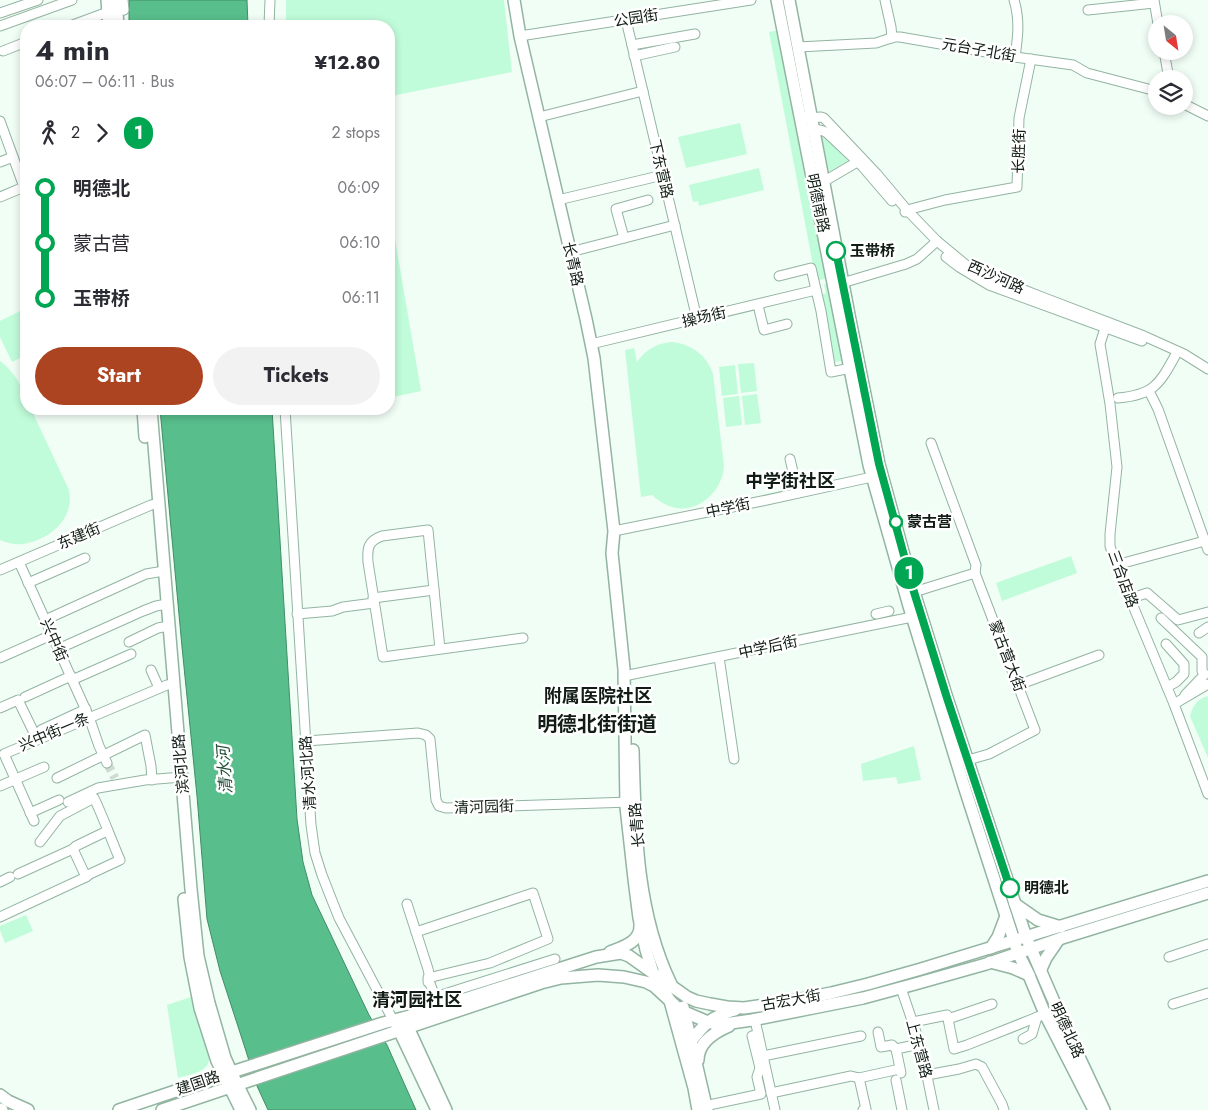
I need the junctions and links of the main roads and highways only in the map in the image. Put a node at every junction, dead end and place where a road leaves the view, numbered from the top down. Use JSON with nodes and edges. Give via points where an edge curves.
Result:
{"nodes":[{"id":1,"x":107,"y":0,"type":"edge"},
{"id":2,"x":514,"y":0,"type":"edge"},
{"id":3,"x":777,"y":0,"type":"edge"},
{"id":4,"x":788,"y":0,"type":"edge"},
{"id":5,"x":116,"y":9,"type":"edge"},
{"id":6,"x":807,"y":124,"type":"junction"},
{"id":7,"x":144,"y":415,"type":"edge"},
{"id":8,"x":150,"y":415,"type":"edge"},
{"id":9,"x":868,"y":433,"type":"junction"},
{"id":10,"x":155,"y":504,"type":"junction"},
{"id":11,"x":913,"y":597,"type":"junction"},
{"id":12,"x":630,"y":802,"type":"junction"},
{"id":13,"x":1004,"y":868,"type":"junction"},
{"id":14,"x":992,"y":872,"type":"junction"},
{"id":15,"x":1208,"y":881,"type":"edge"},
{"id":16,"x":1189,"y":893,"type":"junction"},
{"id":17,"x":1208,"y":893,"type":"edge"},
{"id":18,"x":1016,"y":904,"type":"junction"},
{"id":19,"x":1006,"y":916,"type":"junction"},
{"id":20,"x":639,"y":918,"type":"junction"},
{"id":21,"x":1061,"y":927,"type":"junction"},
{"id":22,"x":1026,"y":937,"type":"junction"},
{"id":23,"x":1059,"y":939,"type":"junction"},
{"id":24,"x":1014,"y":941,"type":"junction"},
{"id":25,"x":991,"y":948,"type":"junction"},
{"id":26,"x":657,"y":949,"type":"junction"},
{"id":27,"x":1031,"y":949,"type":"junction"},
{"id":28,"x":1018,"y":953,"type":"junction"},
{"id":29,"x":596,"y":957,"type":"junction"},
{"id":30,"x":990,"y":962,"type":"junction"},
{"id":31,"x":649,"y":967,"type":"junction"},
{"id":32,"x":1040,"y":970,"type":"junction"},
{"id":33,"x":615,"y":976,"type":"junction"},
{"id":34,"x":1029,"y":976,"type":"junction"},
{"id":35,"x":672,"y":986,"type":"junction"},
{"id":36,"x":670,"y":1001,"type":"junction"},
{"id":37,"x":744,"y":1008,"type":"junction"},
{"id":38,"x":685,"y":1012,"type":"junction"},
{"id":39,"x":708,"y":1022,"type":"junction"},
{"id":40,"x":737,"y":1022,"type":"junction"},
{"id":41,"x":398,"y":1024,"type":"junction"},
{"id":42,"x":1060,"y":1030,"type":"junction"},
{"id":43,"x":388,"y":1035,"type":"joint"},
{"id":44,"x":691,"y":1041,"type":"junction"},
{"id":45,"x":692,"y":1065,"type":"junction"},
{"id":46,"x":227,"y":1073,"type":"junction"},
{"id":47,"x":233,"y":1086,"type":"junction"},
{"id":48,"x":0,"y":1096,"type":"edge"},
{"id":49,"x":702,"y":1108,"type":"edge"},
{"id":50,"x":28,"y":1110,"type":"edge"},
{"id":51,"x":119,"y":1110,"type":"edge"},
{"id":52,"x":162,"y":1110,"type":"edge"},
{"id":53,"x":241,"y":1110,"type":"edge"},
{"id":54,"x":250,"y":1110,"type":"edge"},
{"id":55,"x":436,"y":1110,"type":"edge"},
{"id":56,"x":446,"y":1110,"type":"edge"},
{"id":57,"x":1094,"y":1110,"type":"edge"},
{"id":58,"x":1104,"y":1110,"type":"edge"}],
"edges":[{"from":1,"to":5,"type":"main road"},
{"from":2,"to":12,"type":"main road","name":"长青路","via":[[594,358],[614,532],[612,553],[628,676]]},
{"from":3,"to":6,"type":"main road","name":"明德南路"},
{"from":4,"to":6,"type":"main road","name":"明德南路","via":[[798,48]]},
{"from":6,"to":9,"type":"main road","name":"明德南路","via":[[851,368]]},
{"from":6,"to":9,"type":"main road","name":"明德南路","via":[[824,182]]},
{"from":7,"to":10,"type":"main road","name":"滨河北路"},
{"from":8,"to":10,"type":"main road","name":"滨河北路"},
{"from":9,"to":11,"type":"main road","name":"明德南路"},
{"from":9,"to":11,"type":"main road","name":"明德南路","via":[[872,477]]},
{"from":10,"to":46,"type":"main road","name":"滨河北路","via":[[167,686],[198,956]]},
{"from":11,"to":13,"type":"main road","name":"明德南路"},
{"from":11,"to":14,"type":"main road","name":"明德南路","via":[[912,617]]},
{"from":12,"to":20,"type":"main road","name":"长青路","via":[[628,829]]},
{"from":12,"to":26,"type":"main road","name":"长青路","via":[[648,916]]},
{"from":13,"to":14,"type":"main road"},
{"from":13,"to":18,"type":"main road","name":"明德南路"},
{"from":14,"to":19,"type":"main road","name":"明德南路"},
{"from":15,"to":16,"type":"main road","name":"古宏大街"},
{"from":16,"to":17,"type":"main road","name":"古宏大街"},
{"from":16,"to":21,"type":"main road","name":"古宏大街"},
{"from":16,"to":23,"type":"main road","name":"古宏大街"},
{"from":18,"to":21,"type":"main road","via":[[1038,920]]},
{"from":18,"to":22,"type":"main road","name":"明德南路"},
{"from":19,"to":24,"type":"main road","name":"明德南路"},
{"from":19,"to":25,"type":"main road"},
{"from":20,"to":29,"type":"main road","via":[[640,929],[634,941]]},
{"from":20,"to":31,"type":"main road","name":"长青路"},
{"from":21,"to":22,"type":"main road","name":"古宏大街"},
{"from":22,"to":24,"type":"main road","name":"古宏大街"},
{"from":22,"to":27,"type":"main road","name":"明德南路"},
{"from":23,"to":27,"type":"main road","name":"古宏大街"},
{"from":23,"to":32,"type":"main road"},
{"from":24,"to":25,"type":"main road","name":"古宏大街"},
{"from":24,"to":28,"type":"main road","name":"明德南路"},
{"from":25,"to":37,"type":"main road","name":"古宏大街","via":[[868,984]]},
{"from":26,"to":31,"type":"main road"},
{"from":26,"to":35,"type":"main road","name":"长青路"},
{"from":27,"to":28,"type":"main road","name":"古宏大街"},
{"from":27,"to":32,"type":"main road","name":"明德北路"},
{"from":28,"to":30,"type":"main road","name":"古宏大街"},
{"from":28,"to":34,"type":"main road","name":"明德北路"},
{"from":29,"to":31,"type":"main road","name":"古宏大街","via":[[621,954]]},
{"from":29,"to":41,"type":"main road","name":"古宏大街","via":[[497,983]]},
{"from":30,"to":34,"type":"main road"},
{"from":30,"to":40,"type":"main road","name":"古宏大街","via":[[818,1008]]},
{"from":31,"to":33,"type":"main road"},
{"from":31,"to":35,"type":"main road","name":"古宏大街"},
{"from":31,"to":36,"type":"main road","name":"长青路"},
{"from":32,"to":42,"type":"main road","name":"明德北路"},
{"from":33,"to":36,"type":"main road","name":"古宏大街","via":[[646,982]]},
{"from":33,"to":41,"type":"main road","name":"古宏大街","via":[[561,978]]},
{"from":34,"to":42,"type":"main road","name":"明德北路","via":[[1041,1015]]},
{"from":35,"to":37,"type":"main road","name":"古宏大街","via":[[696,1001]]},
{"from":35,"to":38,"type":"main road","name":"长青路"},
{"from":36,"to":38,"type":"main road","name":"古宏大街"},
{"from":36,"to":45,"type":"main road","name":"长青路"},
{"from":37,"to":39,"type":"main road","via":[[722,1013]]},
{"from":38,"to":39,"type":"main road","name":"古宏大街"},
{"from":38,"to":44,"type":"main road","name":"长青路"},
{"from":39,"to":40,"type":"main road","name":"古宏大街"},
{"from":39,"to":44,"type":"main road"},
{"from":40,"to":45,"type":"main road","via":[[720,1030],[700,1048]]},
{"from":41,"to":43,"type":"main road","name":"古宏大街"},
{"from":41,"to":46,"type":"main road","name":"建国路"},
{"from":41,"to":55,"type":"main road","name":"清水河北路"},
{"from":41,"to":56,"type":"main road","name":"清水河北路"},
{"from":42,"to":57,"type":"main road","name":"明德北路"},
{"from":42,"to":58,"type":"main road","name":"明德北路"},
{"from":43,"to":47,"type":"main road","name":"建国路"},
{"from":44,"to":45,"type":"main road","name":"长青路"},
{"from":45,"to":49,"type":"main road","name":"长青路"},
{"from":46,"to":47,"type":"main road","name":"滨河北路"},
{"from":46,"to":51,"type":"main road","name":"建国路"},
{"from":47,"to":52,"type":"main road","name":"建国路"},
{"from":47,"to":53,"type":"main road","name":"滨河北路"},
{"from":47,"to":54,"type":"main road","name":"滨河北路"},
{"from":48,"to":50,"type":"main road"}]}
